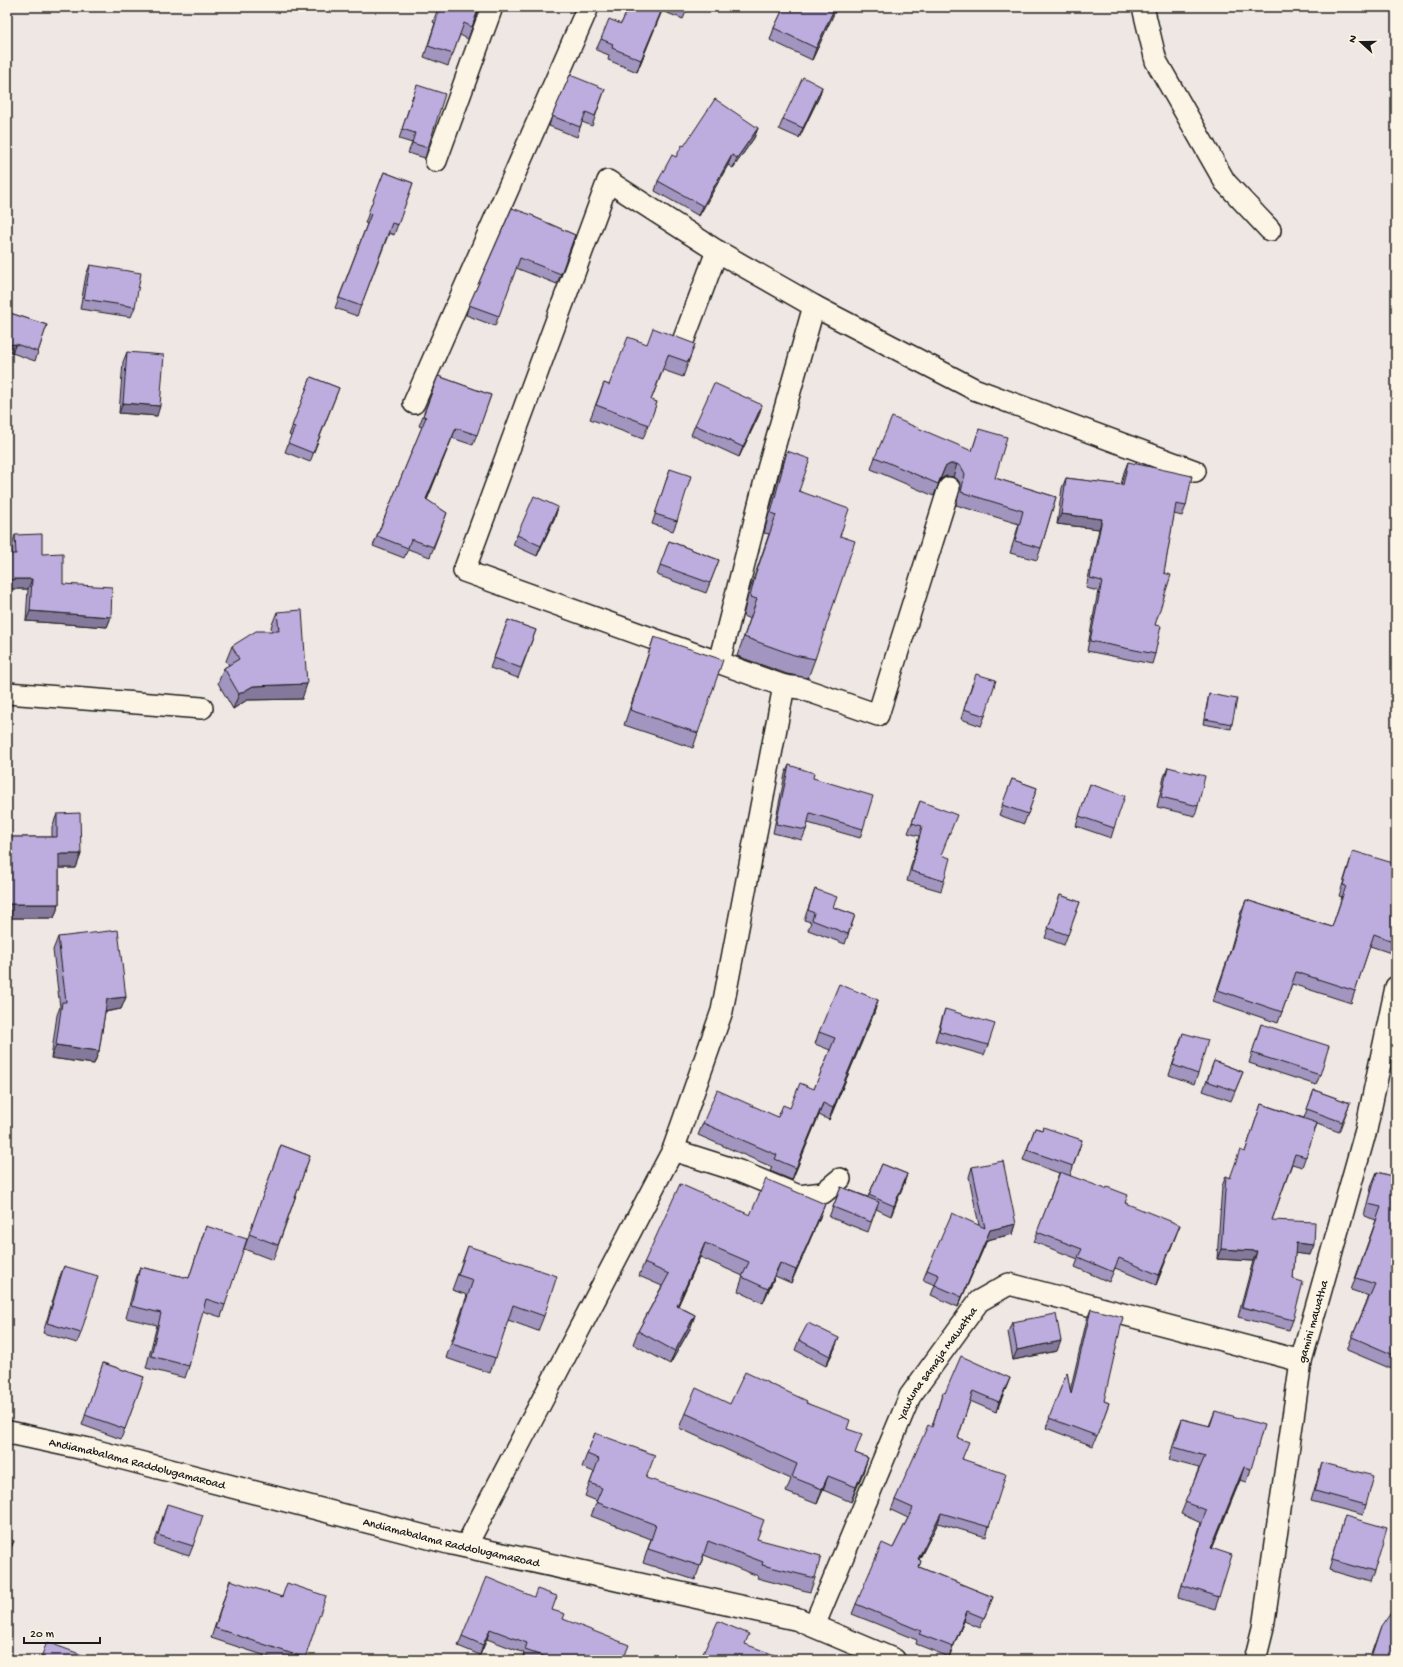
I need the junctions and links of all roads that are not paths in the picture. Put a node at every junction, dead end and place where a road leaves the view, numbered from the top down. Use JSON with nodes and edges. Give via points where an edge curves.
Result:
{"nodes":[{"id":1,"x":492,"y":7,"type":"edge"},
{"id":2,"x":588,"y":7,"type":"edge"},
{"id":3,"x":1144,"y":7,"type":"edge"},
{"id":4,"x":436,"y":161,"type":"dead end"},
{"id":5,"x":1270,"y":230,"type":"dead end"},
{"id":6,"x":717,"y":251,"type":"junction"},
{"id":7,"x":814,"y":306,"type":"junction"},
{"id":8,"x":682,"y":344,"type":"edge"},
{"id":9,"x":414,"y":403,"type":"dead end"},
{"id":10,"x":1195,"y":471,"type":"dead end"},
{"id":11,"x":949,"y":488,"type":"dead end"},
{"id":12,"x":718,"y":662,"type":"junction"},
{"id":13,"x":784,"y":686,"type":"junction"},
{"id":14,"x":7,"y":692,"type":"edge"},
{"id":15,"x":202,"y":708,"type":"dead end"},
{"id":16,"x":1396,"y":987,"type":"edge"},
{"id":17,"x":673,"y":1150,"type":"junction"},
{"id":18,"x":840,"y":1179,"type":"dead end"},
{"id":19,"x":1301,"y":1361,"type":"junction"},
{"id":20,"x":7,"y":1432,"type":"edge"},
{"id":21,"x":466,"y":1546,"type":"junction"},
{"id":22,"x":814,"y":1626,"type":"junction"},
{"id":23,"x":894,"y":1660,"type":"edge"},
{"id":24,"x":1255,"y":1660,"type":"edge"}],
"edges":[{"from":1,"to":4,"type":"street"},
{"from":2,"to":9,"type":"street"},
{"from":3,"to":5,"type":"street","via":[[1156,61],[1225,182]]},
{"from":6,"to":7,"type":"street"},
{"from":6,"to":8,"type":"street"},
{"from":6,"to":12,"type":"street","via":[[608,181],[464,571]]},
{"from":7,"to":10,"type":"street","via":[[974,389]]},
{"from":7,"to":12,"type":"street"},
{"from":11,"to":13,"type":"street","via":[[878,715],[800,688]]},
{"from":12,"to":13,"type":"street"},
{"from":13,"to":17,"type":"street","via":[[722,1011]]},
{"from":14,"to":15,"type":"street"},
{"from":16,"to":19,"type":"street","name":"gamini mawatha","via":[[1366,1130]]},
{"from":17,"to":18,"type":"street","via":[[739,1171],[799,1196],[823,1193]]},
{"from":17,"to":21,"type":"street"},
{"from":19,"to":22,"type":"street","name":"Yawwna samaja Mawatha","via":[[1009,1284],[979,1301],[910,1396]]},
{"from":19,"to":24,"type":"street","name":"gamini mawatha","via":[[1263,1628]]},
{"from":20,"to":21,"type":"street","name":"Andiamabalama RaddolugamaRoad","via":[[91,1450]]},
{"from":21,"to":22,"type":"street","name":"Andiamabalama RaddolugamaRoad","via":[[797,1619]]},
{"from":22,"to":23,"type":"street","name":"Andiamabalama RaddolugamaRoad"}]}
